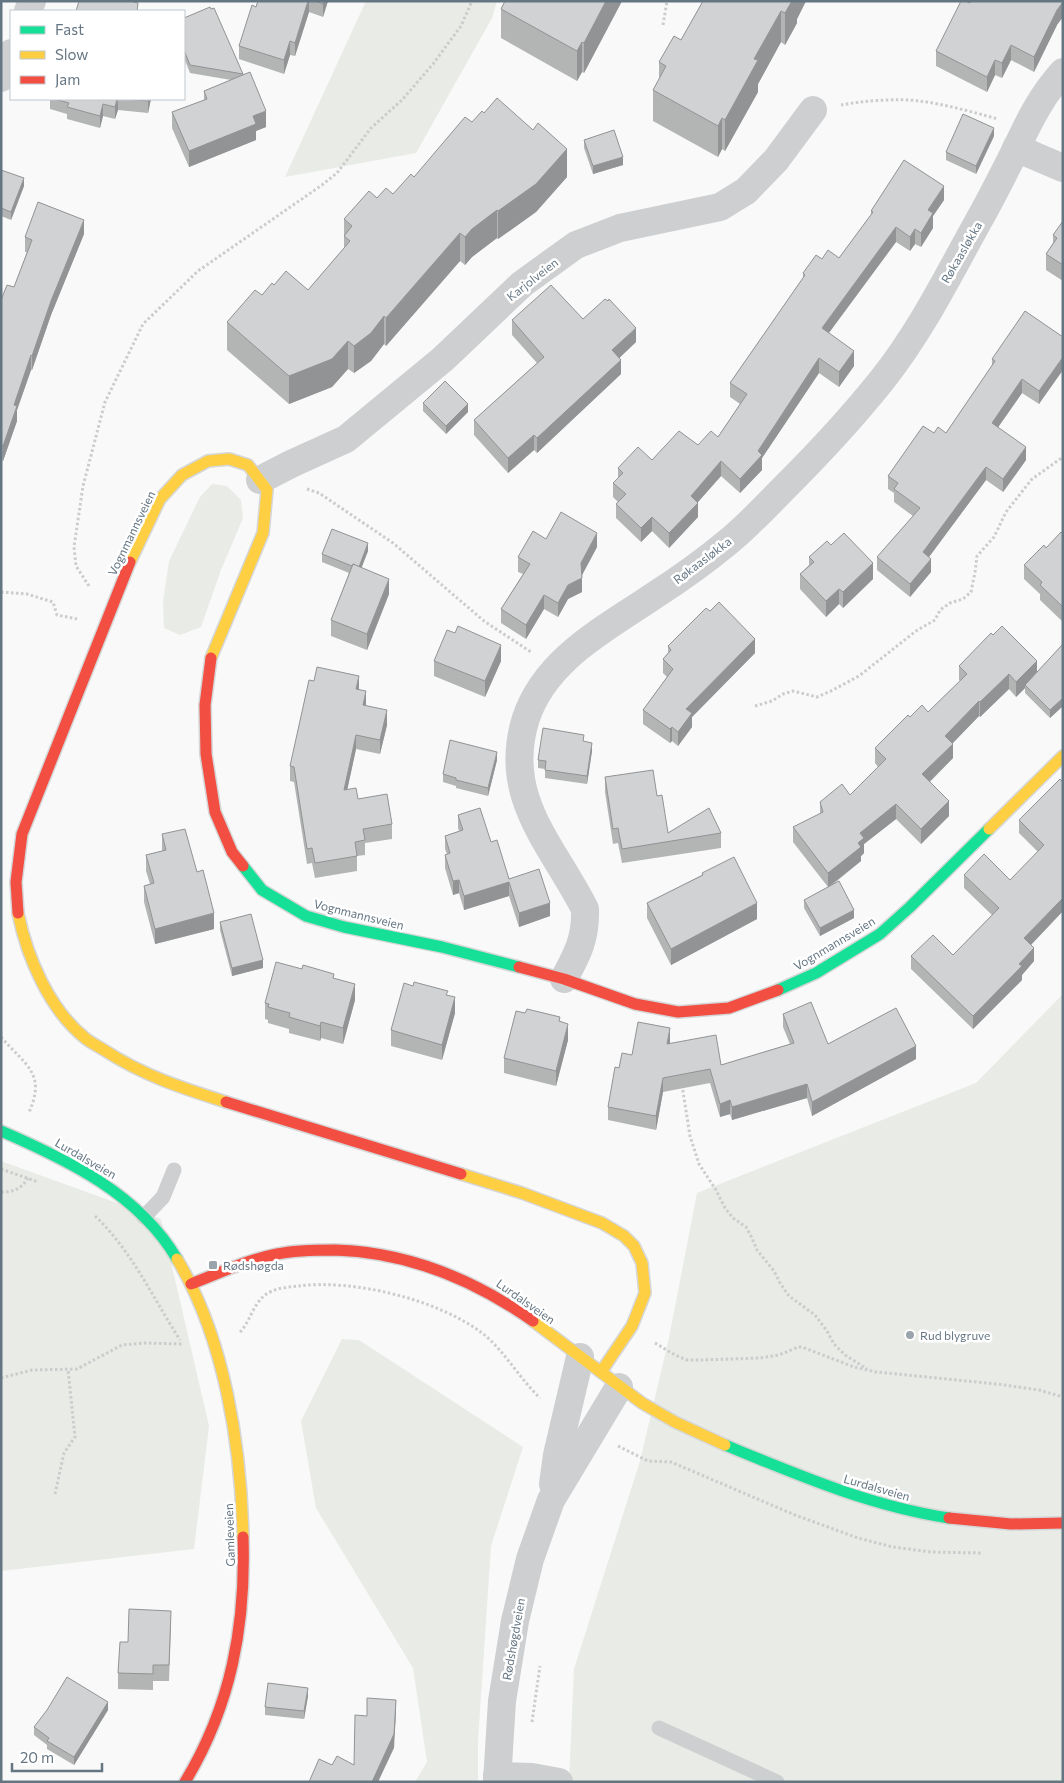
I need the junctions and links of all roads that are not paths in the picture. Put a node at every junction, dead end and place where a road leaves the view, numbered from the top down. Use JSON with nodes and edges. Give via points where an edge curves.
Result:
{"nodes":[{"id":1,"x":10,"y":56,"type":"edge"},
{"id":2,"x":1063,"y":72,"type":"edge"},
{"id":3,"x":1,"y":78,"type":"edge"},
{"id":4,"x":813,"y":110,"type":"road end"},
{"id":5,"x":1020,"y":137,"type":"junction"},
{"id":6,"x":1063,"y":168,"type":"edge"},
{"id":7,"x":263,"y":485,"type":"junction"},
{"id":8,"x":1063,"y":756,"type":"edge"},
{"id":9,"x":9,"y":907,"type":"edge"},
{"id":10,"x":564,"y":979,"type":"junction"},
{"id":11,"x":1,"y":1131,"type":"edge"},
{"id":12,"x":174,"y":1170,"type":"dead end"},
{"id":13,"x":144,"y":1217,"type":"junction"},
{"id":14,"x":191,"y":1284,"type":"junction"},
{"id":15,"x":600,"y":1372,"type":"junction"},
{"id":16,"x":551,"y":1500,"type":"junction"},
{"id":17,"x":1063,"y":1523,"type":"edge"},
{"id":18,"x":658,"y":1728,"type":"dead end"},
{"id":19,"x":497,"y":1779,"type":"edge"},
{"id":20,"x":185,"y":1782,"type":"edge"},
{"id":21,"x":560,"y":1782,"type":"edge"},
{"id":22,"x":777,"y":1782,"type":"edge"}],
"edges":[{"from":1,"to":3,"type":"street"},
{"from":2,"to":5,"type":"street","name":"Røkaasløkka","via":[[1049,87]]},
{"from":4,"to":7,"type":"street","name":"Karjolveien","via":[[776,160],[746,191],[720,208],[620,228],[576,245],[522,284],[443,359],[346,440],[291,464]]},
{"from":5,"to":6,"type":"street"},
{"from":5,"to":10,"type":"street","name":"Røkaasløkka","via":[[981,217],[921,323],[883,379],[787,485],[730,541],[573,651],[539,691],[527,715],[520,740],[519,776],[532,817],[585,909],[586,926],[582,940]]},
{"from":7,"to":9,"type":"street","name":"Vognmannsveien","via":[[248,465],[229,459],[208,460],[182,475],[160,499],[129,565],[22,834],[16,882]]},
{"from":7,"to":10,"type":"street","name":"Vognmannsveien","via":[[267,502],[264,533],[211,656],[205,705],[206,754],[215,812],[232,852],[262,890],[306,916],[442,946]]},
{"from":8,"to":10,"type":"street","name":"Vognmannsveien","via":[[880,934],[816,973],[772,993],[729,1008],[678,1012],[635,1004]]},
{"from":9,"to":15,"type":"street","name":"Vognmannsveien","via":[[32,963],[69,1022],[106,1053],[129,1066],[160,1080],[522,1193],[602,1222],[624,1236],[634,1246],[642,1264],[644,1293],[632,1326]]},
{"from":11,"to":13,"type":"street","name":"Lurdalsveien","via":[[38,1146],[92,1176]]},
{"from":12,"to":13,"type":"lane","via":[[163,1197]]},
{"from":13,"to":14,"type":"street","name":"Lurdalsveien","via":[[169,1247]]},
{"from":14,"to":15,"type":"street","name":"Lurdalsveien","via":[[277,1254],[306,1250],[370,1252],[399,1257],[450,1273],[483,1289]]},
{"from":14,"to":20,"type":"street","name":"Gamleveien","via":[[207,1325],[230,1415],[242,1500],[244,1590],[235,1655],[218,1714]]},
{"from":15,"to":16,"type":"street","name":"Rødshøgdveien"},
{"from":15,"to":16,"type":"street","name":"Rødshøgdveien","via":[[557,1455]]},
{"from":15,"to":17,"type":"street","name":"Lurdalsveien","via":[[671,1421],[856,1497],[962,1520]]},
{"from":16,"to":19,"type":"street","name":"Rødshøgdveien","via":[[530,1559],[515,1621],[502,1701]]},
{"from":18,"to":22,"type":"lane"},
{"from":19,"to":21,"type":"street","via":[[532,1776]]}]}
